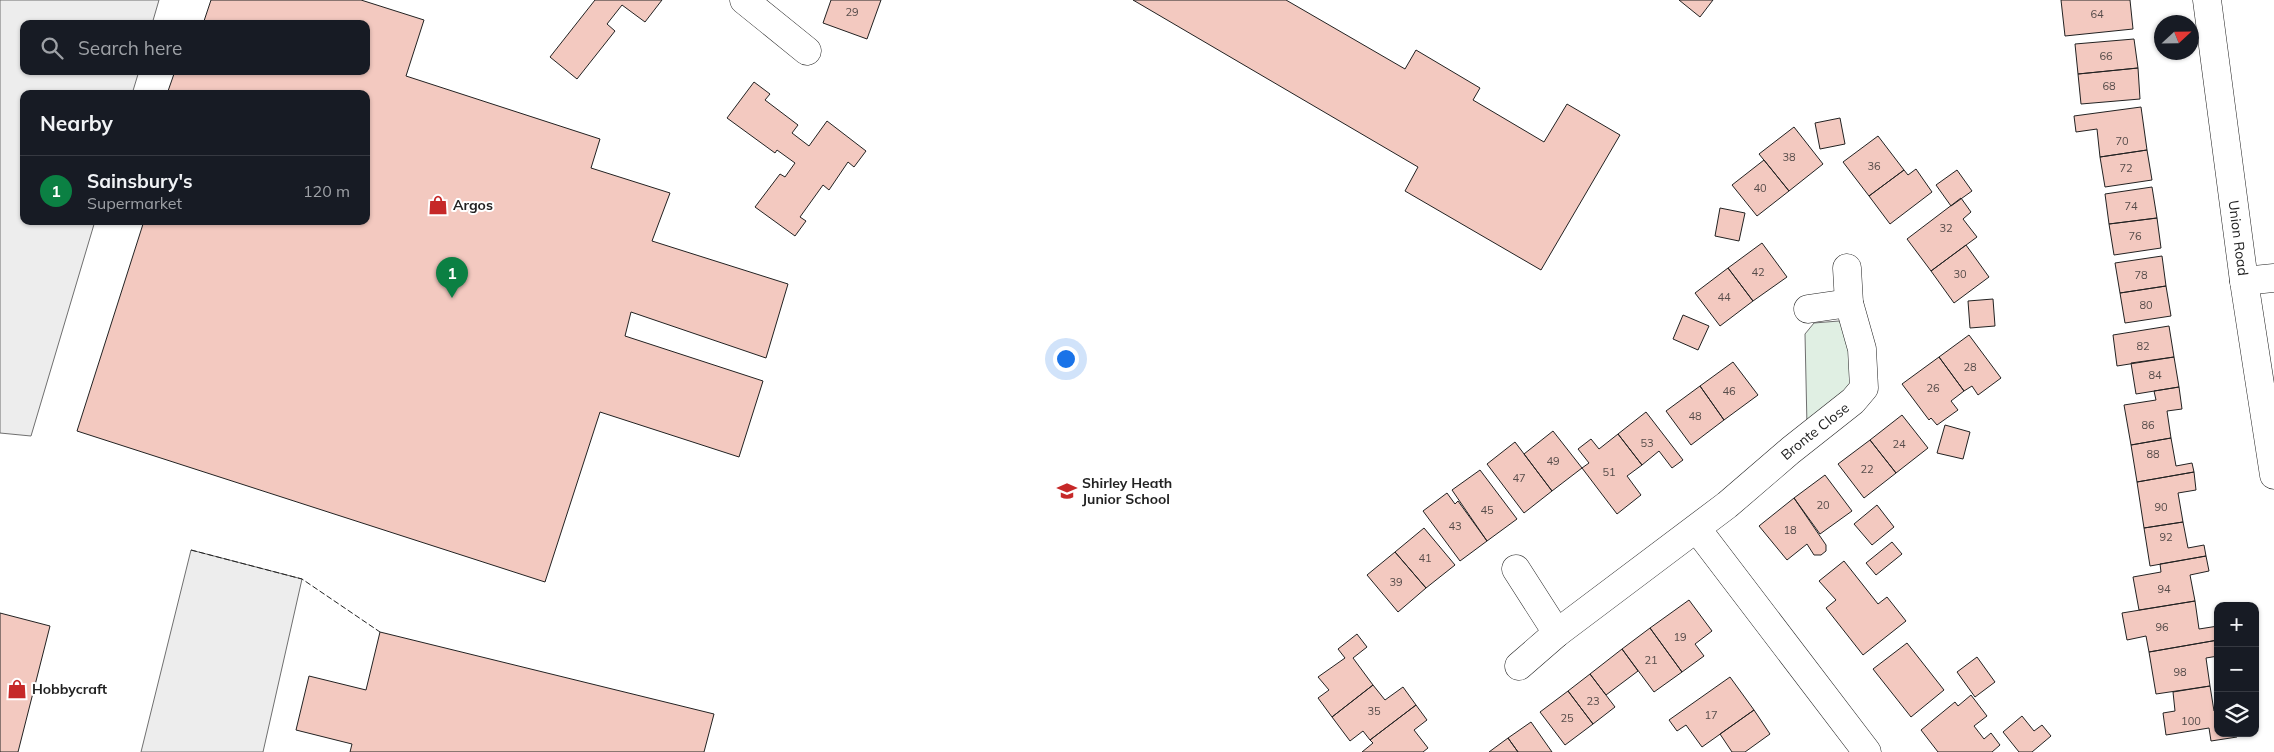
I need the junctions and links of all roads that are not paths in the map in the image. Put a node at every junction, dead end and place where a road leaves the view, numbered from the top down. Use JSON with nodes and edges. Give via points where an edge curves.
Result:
{"nodes":[{"id":1,"x":744,"y":0,"type":"edge"},
{"id":2,"x":2207,"y":0,"type":"edge"},
{"id":3,"x":807,"y":52,"type":"dead end"},
{"id":4,"x":1847,"y":268,"type":"dead end"},
{"id":5,"x":2274,"y":278,"type":"edge"},
{"id":6,"x":2244,"y":281,"type":"junction"},
{"id":7,"x":1849,"y":303,"type":"junction"},
{"id":8,"x":1808,"y":309,"type":"dead end"},
{"id":9,"x":2274,"y":475,"type":"edge"},
{"id":10,"x":1696,"y":529,"type":"junction"},
{"id":11,"x":1516,"y":569,"type":"dead end"},
{"id":12,"x":1557,"y":633,"type":"junction"},
{"id":13,"x":1519,"y":666,"type":"dead end"},
{"id":14,"x":1866,"y":752,"type":"edge"}],
"edges":[{"from":1,"to":3,"type":"street"},
{"from":2,"to":6,"type":"street","name":"Union Road"},
{"from":4,"to":7,"type":"street","name":"Bronte Close"},
{"from":5,"to":6,"type":"street"},
{"from":6,"to":9,"type":"street","name":"Union Road"},
{"from":7,"to":8,"type":"street"},
{"from":7,"to":10,"type":"street","name":"Bronte Close","via":[[1862,349],[1864,388],[1853,402]]},
{"from":10,"to":12,"type":"street","name":"Bronte Close"},
{"from":10,"to":14,"type":"street"},
{"from":11,"to":12,"type":"street"},
{"from":12,"to":13,"type":"street","name":"Bronte Close"}]}
